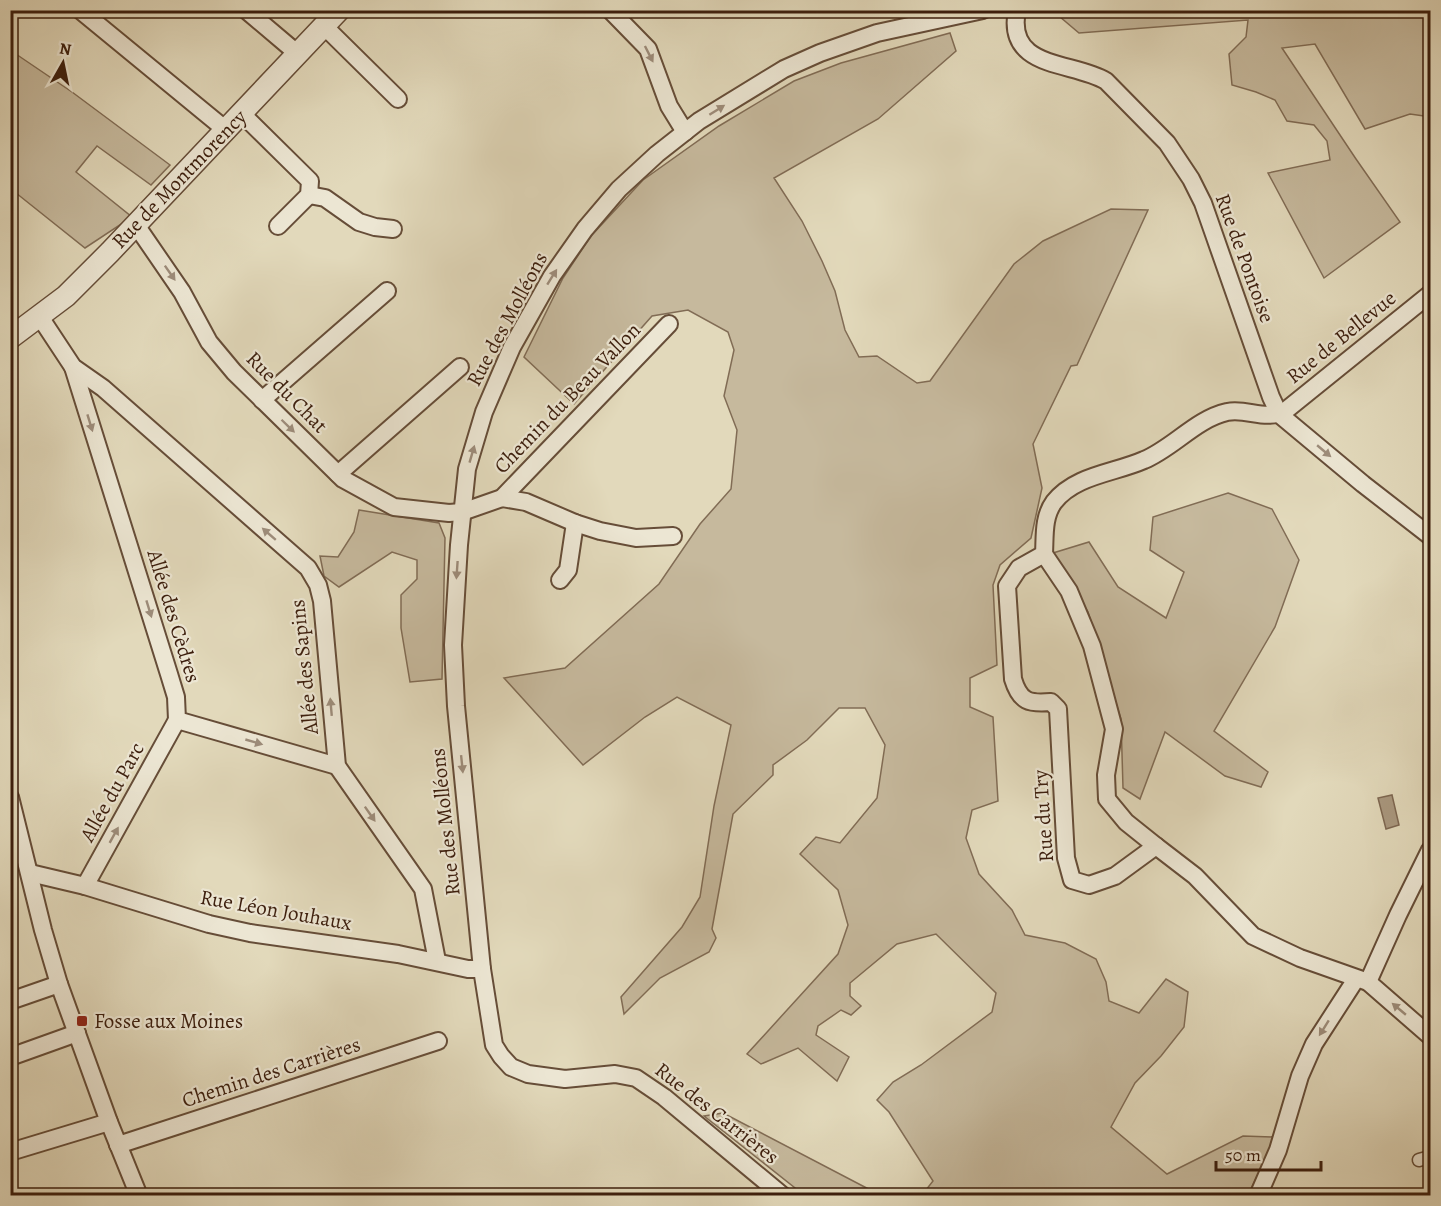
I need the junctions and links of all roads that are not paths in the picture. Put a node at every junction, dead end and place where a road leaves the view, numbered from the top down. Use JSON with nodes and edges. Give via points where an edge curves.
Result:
{"nodes":[{"id":1,"x":80,"y":10,"type":"edge"},
{"id":2,"x":246,"y":10,"type":"edge"},
{"id":3,"x":339,"y":10,"type":"edge"},
{"id":4,"x":610,"y":10,"type":"edge"},
{"id":5,"x":983,"y":10,"type":"edge"},
{"id":6,"x":1017,"y":10,"type":"edge"},
{"id":7,"x":324,"y":26,"type":"junction"},
{"id":8,"x":298,"y":54,"type":"junction"},
{"id":9,"x":398,"y":99,"type":"dead end"},
{"id":10,"x":242,"y":114,"type":"junction"},
{"id":11,"x":226,"y":130,"type":"junction"},
{"id":12,"x":685,"y":132,"type":"junction"},
{"id":13,"x":309,"y":195,"type":"junction"},
{"id":14,"x":136,"y":225,"type":"junction"},
{"id":15,"x":278,"y":226,"type":"dead end"},
{"id":16,"x":393,"y":229,"type":"dead end"},
{"id":17,"x":387,"y":291,"type":"dead end"},
{"id":18,"x":1431,"y":294,"type":"edge"},
{"id":19,"x":40,"y":317,"type":"junction"},
{"id":20,"x":669,"y":324,"type":"dead end"},
{"id":21,"x":10,"y":338,"type":"edge"},
{"id":22,"x":72,"y":367,"type":"junction"},
{"id":23,"x":460,"y":367,"type":"dead end"},
{"id":24,"x":262,"y":400,"type":"junction"},
{"id":25,"x":1279,"y":414,"type":"junction"},
{"id":26,"x":338,"y":474,"type":"junction"},
{"id":27,"x":502,"y":498,"type":"junction"},
{"id":28,"x":462,"y":512,"type":"junction"},
{"id":29,"x":575,"y":523,"type":"junction"},
{"id":30,"x":673,"y":536,"type":"dead end"},
{"id":31,"x":1431,"y":536,"type":"edge"},
{"id":32,"x":1044,"y":555,"type":"junction"},
{"id":33,"x":561,"y":580,"type":"dead end"},
{"id":34,"x":177,"y":720,"type":"junction"},
{"id":35,"x":337,"y":766,"type":"junction"},
{"id":36,"x":10,"y":796,"type":"edge"},
{"id":37,"x":1156,"y":846,"type":"junction"},
{"id":38,"x":1431,"y":850,"type":"edge"},
{"id":39,"x":18,"y":859,"type":"edge"},
{"id":40,"x":30,"y":873,"type":"junction"},
{"id":41,"x":85,"y":886,"type":"junction"},
{"id":42,"x":437,"y":961,"type":"junction"},
{"id":43,"x":482,"y":969,"type":"junction"},
{"id":44,"x":1362,"y":981,"type":"junction"},
{"id":45,"x":59,"y":984,"type":"junction"},
{"id":46,"x":10,"y":1001,"type":"edge"},
{"id":47,"x":77,"y":1033,"type":"junction"},
{"id":48,"x":1431,"y":1036,"type":"edge"},
{"id":49,"x":438,"y":1041,"type":"dead end"},
{"id":50,"x":10,"y":1057,"type":"edge"},
{"id":51,"x":110,"y":1122,"type":"junction"},
{"id":52,"x":118,"y":1145,"type":"junction"},
{"id":53,"x":10,"y":1152,"type":"edge"},
{"id":54,"x":139,"y":1196,"type":"edge"},
{"id":55,"x":783,"y":1196,"type":"edge"},
{"id":56,"x":1258,"y":1196,"type":"edge"}],
"edges":[{"from":1,"to":11,"type":"street"},
{"from":2,"to":8,"type":"street"},
{"from":3,"to":7,"type":"street","name":"Rue de Montmorency"},
{"from":4,"to":12,"type":"street","one_way":true,"via":[[648,49],[669,106]]},
{"from":12,"to":5,"type":"street","name":"Rue des Molléons","one_way":true,"via":[[765,80],[820,53],[877,33]]},
{"from":6,"to":25,"type":"street","name":"Rue de Pontoise","via":[[1014,25],[1021,45],[1051,64],[1095,74],[1106,81],[1167,143],[1191,179]]},
{"from":7,"to":8,"type":"street","name":"Rue de Montmorency"},
{"from":7,"to":9,"type":"street"},
{"from":8,"to":10,"type":"street","name":"Rue de Montmorency"},
{"from":10,"to":11,"type":"street","name":"Rue de Montmorency"},
{"from":10,"to":13,"type":"street","via":[[310,181]]},
{"from":11,"to":14,"type":"street","name":"Rue de Montmorency"},
{"from":28,"to":12,"type":"street","name":"Rue des Molléons","one_way":true,"via":[[468,469],[484,412],[512,347],[552,276],[619,189]]},
{"from":13,"to":15,"type":"street"},
{"from":13,"to":16,"type":"street","via":[[325,198],[359,222]]},
{"from":14,"to":19,"type":"street","name":"Rue de Montmorency"},
{"from":14,"to":24,"type":"street","name":"Rue du Chat","one_way":true,"via":[[182,291],[209,342]]},
{"from":17,"to":24,"type":"street"},
{"from":18,"to":25,"type":"street","name":"Rue de Bellevue"},
{"from":19,"to":21,"type":"street","name":"Rue de Montmorency"},
{"from":19,"to":22,"type":"street","name":"Allée des Sapins"},
{"from":20,"to":27,"type":"street","name":"Chemin du Beau Vallon"},
{"from":22,"to":34,"type":"street","name":"Allée des Cèdres","one_way":true,"via":[[176,697]]},
{"from":35,"to":22,"type":"street","name":"Allée des Sapins","one_way":true,"via":[[322,601],[308,568],[103,388]]},
{"from":23,"to":26,"type":"street"},
{"from":24,"to":26,"type":"street","name":"Rue du Chat","one_way":true},
{"from":25,"to":31,"type":"street","name":"Rue de Pontoise","one_way":true},
{"from":25,"to":32,"type":"street","via":[[1227,412],[1146,460],[1089,478],[1060,495],[1046,518]]},
{"from":26,"to":28,"type":"street","name":"Rue du Chat","via":[[394,507]]},
{"from":27,"to":28,"type":"street","name":"Chemin du Beau Vallon"},
{"from":27,"to":29,"type":"street","via":[[526,502]]},
{"from":28,"to":43,"type":"street","name":"Rue des Molléons","one_way":true,"via":[[453,645]]},
{"from":29,"to":30,"type":"street","via":[[636,538]]},
{"from":29,"to":33,"type":"street","via":[[568,570]]},
{"from":32,"to":37,"type":"street","via":[[1069,591],[1092,646],[1114,729],[1106,775],[1107,799],[1126,822]]},
{"from":32,"to":37,"type":"street","name":"Rue du Try","via":[[1019,568],[1007,586],[1013,679],[1017,693],[1032,704],[1051,702],[1058,709],[1066,858],[1072,880],[1089,885],[1115,876]]},
{"from":34,"to":35,"type":"street","one_way":true},
{"from":41,"to":34,"type":"street","name":"Allée du Parc","one_way":true},
{"from":35,"to":42,"type":"street","name":"Allée des Sapins","one_way":true,"via":[[423,889]]},
{"from":36,"to":39,"type":"street"},
{"from":37,"to":44,"type":"street","via":[[1195,876],[1253,936]]},
{"from":38,"to":44,"type":"street"},
{"from":39,"to":40,"type":"street"},
{"from":40,"to":41,"type":"street","name":"Rue Léon Jouhaux"},
{"from":40,"to":45,"type":"street"},
{"from":41,"to":42,"type":"street","name":"Rue Léon Jouhaux","via":[[250,933]]},
{"from":42,"to":43,"type":"street","name":"Rue Léon Jouhaux"},
{"from":43,"to":55,"type":"street","name":"Rue des Carrières","via":[[495,1046],[511,1067],[551,1079],[615,1074],[636,1078]]},
{"from":48,"to":44,"type":"street","one_way":true},
{"from":44,"to":56,"type":"street","one_way":true,"via":[[1314,1044]]},
{"from":45,"to":46,"type":"street"},
{"from":45,"to":47,"type":"street"},
{"from":47,"to":50,"type":"street"},
{"from":47,"to":51,"type":"street"},
{"from":49,"to":52,"type":"street","name":"Chemin des Carrières"},
{"from":51,"to":52,"type":"street"},
{"from":51,"to":53,"type":"street"},
{"from":52,"to":54,"type":"street"}]}
